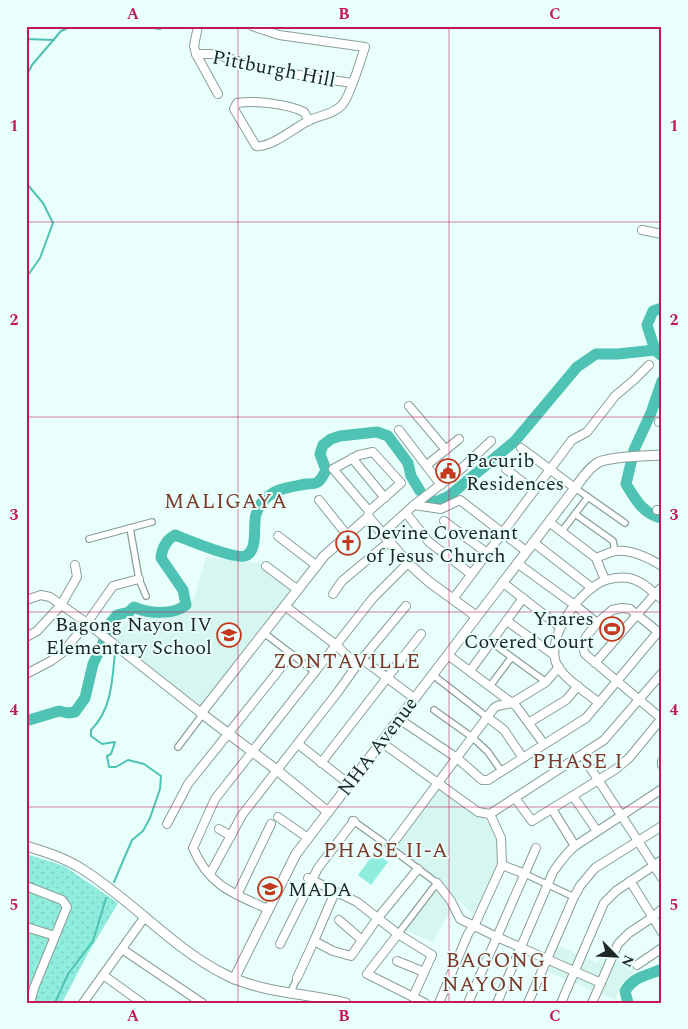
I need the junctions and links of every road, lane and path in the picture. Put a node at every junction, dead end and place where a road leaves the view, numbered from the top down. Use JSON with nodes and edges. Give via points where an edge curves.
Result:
{"nodes":[{"id":1,"x":198,"y":26,"type":"edge"},
{"id":2,"x":252,"y":26,"type":"edge"},
{"id":3,"x":196,"y":54,"type":"junction"},
{"id":4,"x":352,"y":83,"type":"junction"},
{"id":5,"x":218,"y":94,"type":"dead end"},
{"id":6,"x":309,"y":121,"type":"junction"},
{"id":7,"x":642,"y":230,"type":"dead end"},
{"id":8,"x":662,"y":234,"type":"edge"},
{"id":9,"x":649,"y":365,"type":"dead end"},
{"id":10,"x":409,"y":406,"type":"dead end"},
{"id":11,"x":398,"y":430,"type":"dead end"},
{"id":12,"x":459,"y":439,"type":"dead end"},
{"id":13,"x":491,"y":441,"type":"dead end"},
{"id":14,"x":521,"y":448,"type":"dead end"},
{"id":15,"x":446,"y":450,"type":"junction"},
{"id":16,"x":662,"y":455,"type":"edge"},
{"id":17,"x":352,"y":458,"type":"junction"},
{"id":18,"x":426,"y":466,"type":"junction"},
{"id":19,"x":506,"y":469,"type":"dead end"},
{"id":20,"x":550,"y":470,"type":"junction"},
{"id":21,"x":441,"y":485,"type":"junction"},
{"id":22,"x":574,"y":488,"type":"junction"},
{"id":23,"x":534,"y":491,"type":"junction"},
{"id":24,"x":588,"y":497,"type":"junction"},
{"id":25,"x":385,"y":498,"type":"junction"},
{"id":26,"x":319,"y":500,"type":"dead end"},
{"id":27,"x":414,"y":505,"type":"junction"},
{"id":28,"x":406,"y":513,"type":"junction"},
{"id":29,"x":368,"y":514,"type":"junction"},
{"id":30,"x":575,"y":514,"type":"junction"},
{"id":31,"x":444,"y":521,"type":"dead end"},
{"id":32,"x":152,"y":522,"type":"dead end"},
{"id":33,"x":549,"y":522,"type":"junction"},
{"id":34,"x":626,"y":523,"type":"dead end"},
{"id":35,"x":130,"y":528,"type":"junction"},
{"id":36,"x":562,"y":531,"type":"junction"},
{"id":37,"x":503,"y":532,"type":"junction"},
{"id":38,"x":383,"y":533,"type":"junction"},
{"id":39,"x":347,"y":535,"type":"junction"},
{"id":40,"x":278,"y":536,"type":"dead end"},
{"id":41,"x":89,"y":539,"type":"dead end"},
{"id":42,"x":390,"y":541,"type":"junction"},
{"id":43,"x":533,"y":542,"type":"junction"},
{"id":44,"x":526,"y":551,"type":"junction"},
{"id":45,"x":616,"y":551,"type":"junction"},
{"id":46,"x":487,"y":553,"type":"junction"},
{"id":47,"x":596,"y":558,"type":"junction"},
{"id":48,"x":408,"y":563,"type":"junction"},
{"id":49,"x":517,"y":563,"type":"junction"},
{"id":50,"x":76,"y":565,"type":"dead end"},
{"id":51,"x":266,"y":566,"type":"dead end"},
{"id":52,"x":317,"y":566,"type":"junction"},
{"id":53,"x":662,"y":566,"type":"edge"},
{"id":54,"x":472,"y":574,"type":"junction"},
{"id":55,"x":140,"y":579,"type":"junction"},
{"id":56,"x":605,"y":580,"type":"junction"},
{"id":57,"x":502,"y":582,"type":"junction"},
{"id":58,"x":662,"y":587,"type":"edge"},
{"id":59,"x":592,"y":588,"type":"junction"},
{"id":60,"x":298,"y":590,"type":"junction"},
{"id":61,"x":333,"y":594,"type":"dead end"},
{"id":62,"x":146,"y":596,"type":"dead end"},
{"id":63,"x":659,"y":596,"type":"edge"},
{"id":64,"x":453,"y":598,"type":"junction"},
{"id":65,"x":523,"y":598,"type":"junction"},
{"id":66,"x":26,"y":600,"type":"edge"},
{"id":67,"x":61,"y":605,"type":"junction"},
{"id":68,"x":285,"y":606,"type":"junction"},
{"id":69,"x":406,"y":606,"type":"dead end"},
{"id":70,"x":576,"y":606,"type":"junction"},
{"id":71,"x":638,"y":615,"type":"junction"},
{"id":72,"x":476,"y":616,"type":"junction"},
{"id":73,"x":507,"y":621,"type":"junction"},
{"id":74,"x":597,"y":623,"type":"junction"},
{"id":75,"x":87,"y":624,"type":"junction"},
{"id":76,"x":560,"y":627,"type":"junction"},
{"id":77,"x":264,"y":632,"type":"junction"},
{"id":78,"x":660,"y":633,"type":"edge"},
{"id":79,"x":421,"y":634,"type":"dead end"},
{"id":80,"x":26,"y":637,"type":"edge"},
{"id":81,"x":491,"y":642,"type":"junction"},
{"id":82,"x":336,"y":645,"type":"junction"},
{"id":83,"x":291,"y":655,"type":"junction"},
{"id":84,"x":448,"y":655,"type":"junction"},
{"id":85,"x":554,"y":655,"type":"junction"},
{"id":86,"x":511,"y":658,"type":"junction"},
{"id":87,"x":360,"y":662,"type":"junction"},
{"id":88,"x":595,"y":663,"type":"junction"},
{"id":89,"x":559,"y":667,"type":"junction"},
{"id":90,"x":470,"y":671,"type":"junction"},
{"id":91,"x":315,"y":672,"type":"junction"},
{"id":92,"x":662,"y":673,"type":"edge"},
{"id":93,"x":26,"y":674,"type":"edge"},
{"id":94,"x":433,"y":675,"type":"junction"},
{"id":95,"x":388,"y":677,"type":"junction"},
{"id":96,"x":615,"y":680,"type":"junction"},
{"id":97,"x":546,"y":682,"type":"junction"},
{"id":98,"x":490,"y":686,"type":"junction"},
{"id":99,"x":578,"y":686,"type":"junction"},
{"id":100,"x":414,"y":698,"type":"junction"},
{"id":101,"x":639,"y":700,"type":"junction"},
{"id":102,"x":599,"y":702,"type":"junction"},
{"id":103,"x":512,"y":703,"type":"junction"},
{"id":104,"x":434,"y":710,"type":"dead end"},
{"id":105,"x":202,"y":714,"type":"junction"},
{"id":106,"x":487,"y":717,"type":"junction"},
{"id":107,"x":662,"y":718,"type":"edge"},
{"id":108,"x":399,"y":719,"type":"junction"},
{"id":109,"x":530,"y":722,"type":"junction"},
{"id":110,"x":228,"y":733,"type":"junction"},
{"id":111,"x":472,"y":736,"type":"junction"},
{"id":112,"x":381,"y":742,"type":"junction"},
{"id":113,"x":298,"y":744,"type":"junction"},
{"id":114,"x":544,"y":744,"type":"junction"},
{"id":115,"x":178,"y":747,"type":"dead end"},
{"id":116,"x":253,"y":753,"type":"junction"},
{"id":117,"x":582,"y":755,"type":"junction"},
{"id":118,"x":457,"y":758,"type":"junction"},
{"id":119,"x":523,"y":758,"type":"junction"},
{"id":120,"x":662,"y":761,"type":"edge"},
{"id":121,"x":321,"y":762,"type":"junction"},
{"id":122,"x":662,"y":765,"type":"edge"},
{"id":123,"x":278,"y":770,"type":"junction"},
{"id":124,"x":502,"y":772,"type":"junction"},
{"id":125,"x":598,"y":780,"type":"junction"},
{"id":126,"x":349,"y":784,"type":"junction"},
{"id":127,"x":438,"y":784,"type":"junction"},
{"id":128,"x":662,"y":789,"type":"edge"},
{"id":129,"x":573,"y":796,"type":"junction"},
{"id":130,"x":515,"y":798,"type":"junction"},
{"id":131,"x":552,"y":809,"type":"junction"},
{"id":132,"x":328,"y":812,"type":"junction"},
{"id":133,"x":490,"y":814,"type":"junction"},
{"id":134,"x":621,"y":815,"type":"junction"},
{"id":135,"x":278,"y":817,"type":"dead end"},
{"id":136,"x":353,"y":820,"type":"joint"},
{"id":137,"x":167,"y":824,"type":"dead end"},
{"id":138,"x":271,"y":824,"type":"dead end"},
{"id":139,"x":662,"y":826,"type":"edge"},
{"id":140,"x":219,"y":829,"type":"dead end"},
{"id":141,"x":597,"y":831,"type":"junction"},
{"id":142,"x":231,"y":836,"type":"junction"},
{"id":143,"x":308,"y":838,"type":"junction"},
{"id":144,"x":637,"y":841,"type":"junction"},
{"id":145,"x":383,"y":842,"type":"dead end"},
{"id":146,"x":26,"y":846,"type":"edge"},
{"id":147,"x":576,"y":846,"type":"junction"},
{"id":148,"x":536,"y":848,"type":"dead end"},
{"id":149,"x":393,"y":850,"type":"joint"},
{"id":150,"x":662,"y":860,"type":"edge"},
{"id":151,"x":502,"y":865,"type":"junction"},
{"id":152,"x":654,"y":865,"type":"junction"},
{"id":153,"x":418,"y":869,"type":"junction"},
{"id":154,"x":210,"y":874,"type":"junction"},
{"id":155,"x":525,"y":874,"type":"junction"},
{"id":156,"x":662,"y":878,"type":"edge"},
{"id":157,"x":310,"y":879,"type":"junction"},
{"id":158,"x":630,"y":881,"type":"junction"},
{"id":159,"x":437,"y":883,"type":"junction"},
{"id":160,"x":548,"y":884,"type":"junction"},
{"id":161,"x":26,"y":886,"type":"edge"},
{"id":162,"x":335,"y":892,"type":"junction"},
{"id":163,"x":238,"y":895,"type":"junction"},
{"id":164,"x":574,"y":897,"type":"junction"},
{"id":165,"x":268,"y":909,"type":"junction"},
{"id":166,"x":662,"y":909,"type":"edge"},
{"id":167,"x":653,"y":917,"type":"junction"},
{"id":168,"x":144,"y":918,"type":"junction"},
{"id":169,"x":377,"y":919,"type":"junction"},
{"id":170,"x":339,"y":920,"type":"dead end"},
{"id":171,"x":473,"y":926,"type":"junction"},
{"id":172,"x":26,"y":927,"type":"edge"},
{"id":173,"x":662,"y":932,"type":"edge"},
{"id":174,"x":398,"y":934,"type":"junction"},
{"id":175,"x":55,"y":936,"type":"junction"},
{"id":176,"x":496,"y":937,"type":"junction"},
{"id":177,"x":362,"y":940,"type":"junction"},
{"id":178,"x":314,"y":941,"type":"junction"},
{"id":179,"x":280,"y":944,"type":"dead end"},
{"id":180,"x":521,"y":948,"type":"junction"},
{"id":181,"x":662,"y":948,"type":"edge"},
{"id":182,"x":122,"y":949,"type":"junction"},
{"id":183,"x":547,"y":959,"type":"junction"},
{"id":184,"x":397,"y":961,"type":"dead end"},
{"id":185,"x":637,"y":965,"type":"dead end"},
{"id":186,"x":575,"y":971,"type":"junction"},
{"id":187,"x":424,"y":972,"type":"junction"},
{"id":188,"x":103,"y":975,"type":"junction"},
{"id":189,"x":298,"y":978,"type":"joint"},
{"id":190,"x":234,"y":979,"type":"junction"},
{"id":191,"x":601,"y":983,"type":"junction"},
{"id":192,"x":291,"y":992,"type":"junction"},
{"id":193,"x":413,"y":997,"type":"junction"},
{"id":194,"x":344,"y":1002,"type":"edge"},
{"id":195,"x":30,"y":1003,"type":"edge"},
{"id":196,"x":83,"y":1003,"type":"edge"},
{"id":197,"x":142,"y":1003,"type":"edge"},
{"id":198,"x":202,"y":1003,"type":"edge"},
{"id":199,"x":425,"y":1003,"type":"edge"},
{"id":200,"x":439,"y":1003,"type":"edge"},
{"id":201,"x":468,"y":1003,"type":"edge"},
{"id":202,"x":497,"y":1003,"type":"edge"},
{"id":203,"x":528,"y":1003,"type":"edge"},
{"id":204,"x":561,"y":1003,"type":"edge"},
{"id":205,"x":592,"y":1003,"type":"edge"}],
"edges":[{"from":1,"to":3,"type":"street","via":[[194,46]]},
{"from":2,"to":4,"type":"street","via":[[279,35],[365,47]]},
{"from":3,"to":4,"type":"street","name":"Pittburgh Hill","via":[[214,54],[265,70]]},
{"from":3,"to":5,"type":"street"},
{"from":4,"to":6,"type":"street","via":[[343,104]]},
{"from":6,"to":6,"type":"street","via":[[275,140],[256,146],[234,109],[237,103],[248,101],[284,106],[304,112]]},
{"from":7,"to":8,"type":"street"},
{"from":9,"to":20,"type":"street","via":[[615,396],[587,432],[572,440]]},
{"from":10,"to":15,"type":"street"},
{"from":11,"to":18,"type":"street"},
{"from":12,"to":15,"type":"street"},
{"from":13,"to":21,"type":"street"},
{"from":14,"to":20,"type":"street"},
{"from":15,"to":18,"type":"street"},
{"from":16,"to":22,"type":"street","name":"NHA Avenue","via":[[598,462]]},
{"from":17,"to":25,"type":"street"},
{"from":17,"to":25,"type":"street","via":[[373,452],[400,482]]},
{"from":17,"to":29,"type":"street","via":[[333,469]]},
{"from":18,"to":21,"type":"street"},
{"from":19,"to":23,"type":"street"},
{"from":20,"to":22,"type":"street"},
{"from":20,"to":23,"type":"street"},
{"from":21,"to":27,"type":"street"},
{"from":22,"to":24,"type":"street"},
{"from":22,"to":33,"type":"street","name":"NHA Avenue"},
{"from":23,"to":37,"type":"street"},
{"from":24,"to":30,"type":"street"},
{"from":24,"to":34,"type":"street"},
{"from":25,"to":29,"type":"street"},
{"from":26,"to":39,"type":"street"},
{"from":27,"to":28,"type":"street"},
{"from":27,"to":37,"type":"street","via":[[441,509],[460,500]]},
{"from":28,"to":38,"type":"street"},
{"from":28,"to":54,"type":"street","via":[[429,542]]},
{"from":29,"to":38,"type":"street"},
{"from":29,"to":39,"type":"street"},
{"from":30,"to":36,"type":"street"},
{"from":30,"to":45,"type":"street","via":[[613,541]]},
{"from":31,"to":46,"type":"street"},
{"from":32,"to":35,"type":"street"},
{"from":33,"to":36,"type":"street"},
{"from":33,"to":43,"type":"street","name":"NHA Avenue"},
{"from":35,"to":41,"type":"street"},
{"from":35,"to":55,"type":"street"},
{"from":36,"to":47,"type":"street"},
{"from":37,"to":44,"type":"street"},
{"from":37,"to":46,"type":"street"},
{"from":38,"to":42,"type":"street"},
{"from":39,"to":52,"type":"street"},
{"from":40,"to":52,"type":"street"},
{"from":42,"to":48,"type":"street"},
{"from":42,"to":61,"type":"street","via":[[342,581]]},
{"from":43,"to":44,"type":"street","name":"NHA Avenue"},
{"from":43,"to":59,"type":"street"},
{"from":44,"to":49,"type":"street","name":"NHA Avenue"},
{"from":45,"to":47,"type":"street"},
{"from":45,"to":53,"type":"street","via":[[630,552]]},
{"from":46,"to":54,"type":"street"},
{"from":47,"to":56,"type":"street"},
{"from":48,"to":64,"type":"street"},
{"from":48,"to":82,"type":"street","via":[[373,598]]},
{"from":49,"to":57,"type":"street","name":"NHA Avenue"},
{"from":49,"to":70,"type":"street"},
{"from":50,"to":67,"type":"street","via":[[77,578]]},
{"from":51,"to":60,"type":"street"},
{"from":52,"to":60,"type":"street"},
{"from":54,"to":64,"type":"street"},
{"from":55,"to":62,"type":"street"},
{"from":55,"to":75,"type":"street","via":[[113,586]]},
{"from":56,"to":59,"type":"street"},
{"from":56,"to":63,"type":"street","via":[[630,578]]},
{"from":57,"to":65,"type":"street"},
{"from":57,"to":72,"type":"street","name":"NHA Avenue"},
{"from":58,"to":63,"type":"street"},
{"from":59,"to":70,"type":"street"},
{"from":60,"to":68,"type":"street"},
{"from":63,"to":71,"type":"street"},
{"from":64,"to":72,"type":"street"},
{"from":65,"to":73,"type":"street"},
{"from":65,"to":76,"type":"street"},
{"from":66,"to":67,"type":"street","via":[[45,595]]},
{"from":67,"to":75,"type":"street"},
{"from":67,"to":80,"type":"street","via":[[38,631]]},
{"from":68,"to":77,"type":"street"},
{"from":68,"to":82,"type":"street"},
{"from":69,"to":87,"type":"street"},
{"from":70,"to":74,"type":"street"},
{"from":70,"to":76,"type":"street"},
{"from":71,"to":74,"type":"street","via":[[622,608],[612,610]]},
{"from":71,"to":78,"type":"street"},
{"from":71,"to":88,"type":"street"},
{"from":72,"to":84,"type":"street","name":"NHA Avenue"},
{"from":73,"to":81,"type":"street"},
{"from":73,"to":85,"type":"street"},
{"from":74,"to":88,"type":"street","via":[[583,647],[585,654]]},
{"from":75,"to":93,"type":"street","via":[[62,653]]},
{"from":75,"to":105,"type":"street"},
{"from":76,"to":85,"type":"street"},
{"from":77,"to":83,"type":"street"},
{"from":77,"to":105,"type":"street"},
{"from":78,"to":96,"type":"street"},
{"from":79,"to":95,"type":"street"},
{"from":81,"to":86,"type":"street"},
{"from":81,"to":90,"type":"street"},
{"from":82,"to":87,"type":"street"},
{"from":82,"to":91,"type":"street"},
{"from":83,"to":91,"type":"street"},
{"from":83,"to":110,"type":"street"},
{"from":84,"to":90,"type":"street"},
{"from":84,"to":94,"type":"street","name":"NHA Avenue"},
{"from":85,"to":89,"type":"street"},
{"from":86,"to":97,"type":"street"},
{"from":86,"to":98,"type":"street"},
{"from":87,"to":95,"type":"street"},
{"from":87,"to":113,"type":"street"},
{"from":88,"to":96,"type":"street"},
{"from":89,"to":97,"type":"street"},
{"from":89,"to":99,"type":"street"},
{"from":90,"to":98,"type":"street"},
{"from":91,"to":116,"type":"street"},
{"from":92,"to":101,"type":"street"},
{"from":94,"to":100,"type":"street","name":"NHA Avenue"},
{"from":94,"to":106,"type":"street"},
{"from":95,"to":100,"type":"street"},
{"from":95,"to":121,"type":"street"},
{"from":96,"to":101,"type":"street"},
{"from":96,"to":102,"type":"street"},
{"from":97,"to":103,"type":"street"},
{"from":98,"to":103,"type":"street"},
{"from":99,"to":102,"type":"street"},
{"from":99,"to":109,"type":"street","via":[[566,700]]},
{"from":100,"to":108,"type":"street","name":"NHA Avenue"},
{"from":101,"to":107,"type":"street"},
{"from":101,"to":117,"type":"street","via":[[604,740]]},
{"from":102,"to":114,"type":"street","via":[[586,718]]},
{"from":103,"to":106,"type":"street","via":[[497,706]]},
{"from":103,"to":109,"type":"street"},
{"from":104,"to":111,"type":"street"},
{"from":105,"to":110,"type":"street"},
{"from":105,"to":115,"type":"street"},
{"from":106,"to":111,"type":"street"},
{"from":106,"to":119,"type":"street","via":[[504,730]]},
{"from":107,"to":125,"type":"street","via":[[629,758]]},
{"from":108,"to":112,"type":"street","name":"NHA Avenue"},
{"from":108,"to":118,"type":"street"},
{"from":109,"to":114,"type":"street"},
{"from":110,"to":116,"type":"street"},
{"from":110,"to":137,"type":"street","via":[[188,784]]},
{"from":111,"to":118,"type":"street"},
{"from":111,"to":124,"type":"street"},
{"from":112,"to":126,"type":"street","name":"NHA Avenue"},
{"from":112,"to":127,"type":"street"},
{"from":113,"to":121,"type":"street"},
{"from":113,"to":123,"type":"street"},
{"from":114,"to":119,"type":"street"},
{"from":116,"to":123,"type":"street"},
{"from":116,"to":154,"type":"street","via":[[215,799],[193,848]]},
{"from":117,"to":125,"type":"street"},
{"from":117,"to":130,"type":"street"},
{"from":118,"to":124,"type":"street","via":[[483,780]]},
{"from":118,"to":127,"type":"street"},
{"from":119,"to":124,"type":"street"},
{"from":120,"to":122,"type":"street"},
{"from":121,"to":126,"type":"street"},
{"from":123,"to":132,"type":"street"},
{"from":123,"to":142,"type":"street","via":[[242,815]]},
{"from":125,"to":129,"type":"street"},
{"from":125,"to":134,"type":"street"},
{"from":126,"to":132,"type":"street","name":"NHA Avenue"},
{"from":127,"to":133,"type":"street","via":[[478,812]]},
{"from":127,"to":149,"type":"street"},
{"from":128,"to":134,"type":"street"},
{"from":129,"to":131,"type":"street"},
{"from":129,"to":141,"type":"street"},
{"from":130,"to":131,"type":"street","via":[[532,821]]},
{"from":130,"to":133,"type":"street"},
{"from":131,"to":147,"type":"street"},
{"from":132,"to":143,"type":"street","name":"NHA Avenue"},
{"from":133,"to":151,"type":"street","via":[[501,838]]},
{"from":134,"to":141,"type":"street"},
{"from":134,"to":144,"type":"street"},
{"from":135,"to":143,"type":"street"},
{"from":136,"to":145,"type":"street"},
{"from":136,"to":157,"type":"street"},
{"from":138,"to":163,"type":"street"},
{"from":139,"to":144,"type":"street"},
{"from":140,"to":142,"type":"street"},
{"from":141,"to":147,"type":"street"},
{"from":142,"to":154,"type":"street"},
{"from":143,"to":165,"type":"street","name":"NHA Avenue","via":[[296,854]]},
{"from":144,"to":152,"type":"street"},
{"from":144,"to":164,"type":"street","via":[[595,868]]},
{"from":146,"to":168,"type":"street","via":[[63,858],[83,870]]},
{"from":147,"to":160,"type":"street","via":[[560,861]]},
{"from":148,"to":155,"type":"street"},
{"from":149,"to":153,"type":"street"},
{"from":150,"to":152,"type":"street"},
{"from":151,"to":155,"type":"street"},
{"from":151,"to":171,"type":"street"},
{"from":152,"to":156,"type":"street"},
{"from":152,"to":158,"type":"street"},
{"from":153,"to":159,"type":"street"},
{"from":153,"to":169,"type":"street"},
{"from":154,"to":163,"type":"street","via":[[220,886]]},
{"from":155,"to":160,"type":"street"},
{"from":155,"to":176,"type":"street"},
{"from":157,"to":162,"type":"street"},
{"from":157,"to":179,"type":"street"},
{"from":158,"to":167,"type":"street"},
{"from":158,"to":186,"type":"street","via":[[604,903]]},
{"from":159,"to":171,"type":"street","via":[[452,900],[460,919]]},
{"from":159,"to":174,"type":"street"},
{"from":160,"to":164,"type":"street"},
{"from":160,"to":180,"type":"street"},
{"from":161,"to":175,"type":"street","via":[[62,900],[67,907]]},
{"from":162,"to":169,"type":"street","via":[[357,902]]},
{"from":162,"to":178,"type":"street"},
{"from":163,"to":165,"type":"street"},
{"from":164,"to":183,"type":"street"},
{"from":165,"to":190,"type":"street","name":"NHA Avenue"},
{"from":166,"to":167,"type":"street"},
{"from":167,"to":173,"type":"street"},
{"from":167,"to":191,"type":"street","via":[[618,944]]},
{"from":168,"to":182,"type":"street"},
{"from":168,"to":190,"type":"street","via":[[207,965]]},
{"from":169,"to":174,"type":"street"},
{"from":169,"to":177,"type":"street"},
{"from":170,"to":177,"type":"street"},
{"from":171,"to":176,"type":"street"},
{"from":171,"to":200,"type":"street"},
{"from":172,"to":175,"type":"street"},
{"from":174,"to":187,"type":"street","via":[[432,955]]},
{"from":174,"to":193,"type":"street","via":[[367,974]]},
{"from":175,"to":195,"type":"street"},
{"from":176,"to":180,"type":"street"},
{"from":176,"to":201,"type":"street"},
{"from":177,"to":178,"type":"street","via":[[351,956]]},
{"from":178,"to":189,"type":"street"},
{"from":180,"to":183,"type":"street"},
{"from":180,"to":202,"type":"street"},
{"from":181,"to":185,"type":"street","via":[[647,962]]},
{"from":182,"to":188,"type":"street"},
{"from":182,"to":198,"type":"street"},
{"from":183,"to":186,"type":"street"},
{"from":183,"to":203,"type":"street"},
{"from":184,"to":187,"type":"street"},
{"from":186,"to":191,"type":"street"},
{"from":186,"to":204,"type":"street"},
{"from":187,"to":193,"type":"street"},
{"from":188,"to":196,"type":"street"},
{"from":188,"to":197,"type":"street"},
{"from":189,"to":192,"type":"street"},
{"from":190,"to":192,"type":"street"},
{"from":191,"to":205,"type":"street"},
{"from":192,"to":194,"type":"street"},
{"from":193,"to":199,"type":"street"}]}
